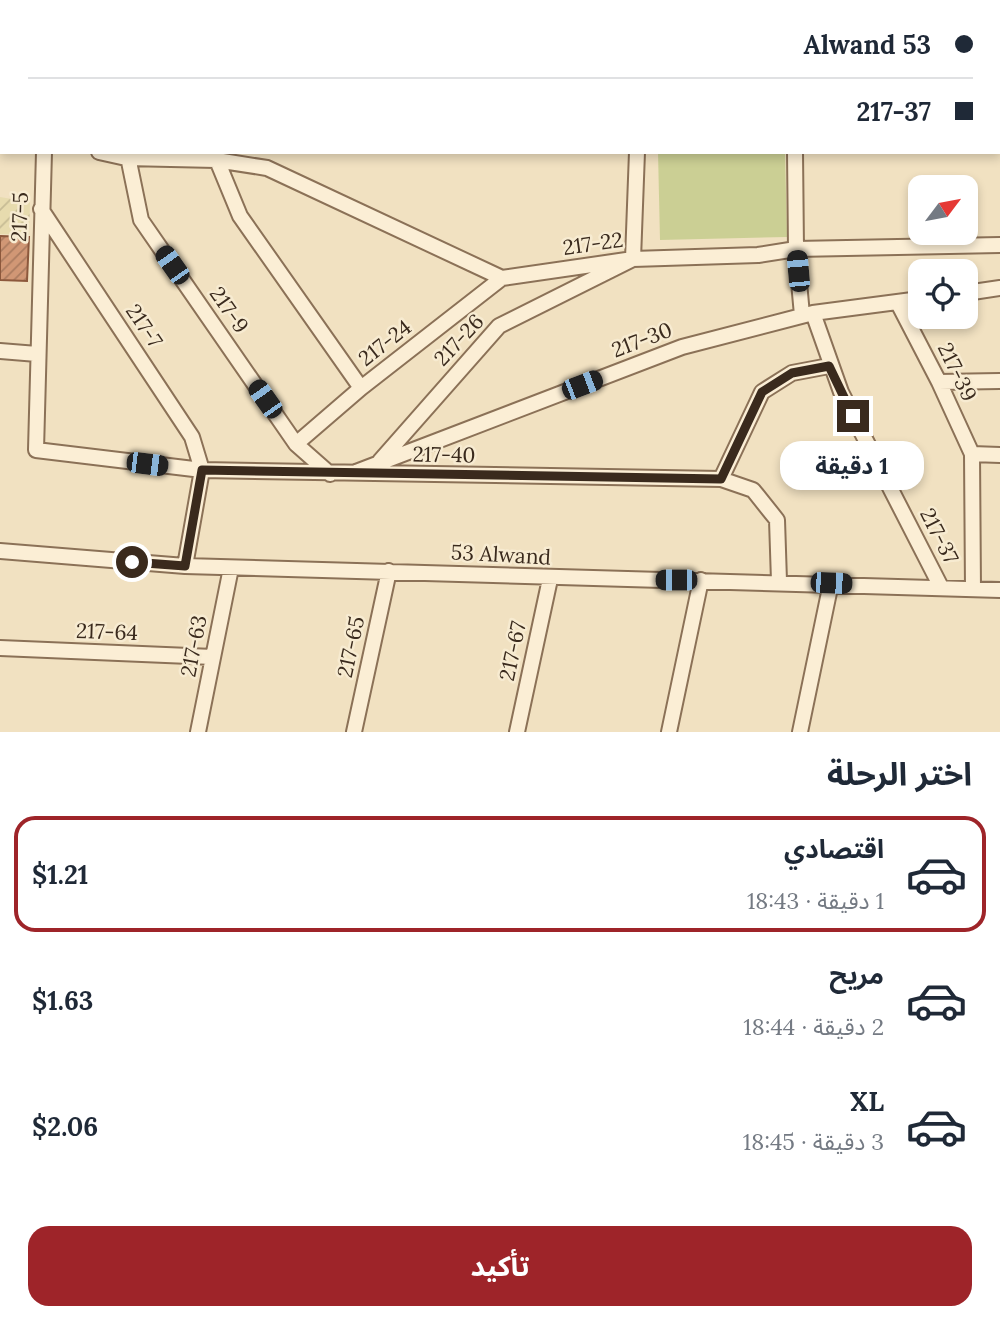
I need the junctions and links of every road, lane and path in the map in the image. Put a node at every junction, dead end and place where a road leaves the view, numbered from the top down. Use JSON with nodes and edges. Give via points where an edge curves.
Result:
{"nodes":[{"id":1,"x":44,"y":154,"type":"edge"},
{"id":2,"x":637,"y":154,"type":"edge"},
{"id":3,"x":795,"y":154,"type":"edge"},
{"id":4,"x":127,"y":155,"type":"edge"},
{"id":5,"x":215,"y":156,"type":"edge"},
{"id":6,"x":41,"y":209,"type":"junction"},
{"id":7,"x":1000,"y":245,"type":"edge"},
{"id":8,"x":796,"y":249,"type":"junction"},
{"id":9,"x":633,"y":259,"type":"junction"},
{"id":10,"x":502,"y":278,"type":"junction"},
{"id":11,"x":1000,"y":288,"type":"edge"},
{"id":12,"x":978,"y":291,"type":"edge"},
{"id":13,"x":908,"y":301,"type":"edge"},
{"id":14,"x":898,"y":303,"type":"junction"},
{"id":15,"x":808,"y":314,"type":"junction"},
{"id":16,"x":0,"y":351,"type":"edge"},
{"id":17,"x":37,"y":354,"type":"junction"},
{"id":18,"x":829,"y":366,"type":"junction"},
{"id":19,"x":1000,"y":381,"type":"edge"},
{"id":20,"x":939,"y":382,"type":"junction"},
{"id":21,"x":361,"y":388,"type":"junction"},
{"id":22,"x":296,"y":444,"type":"junction"},
{"id":23,"x":972,"y":454,"type":"junction"},
{"id":24,"x":1000,"y":455,"type":"edge"},
{"id":25,"x":378,"y":469,"type":"junction"},
{"id":26,"x":202,"y":470,"type":"junction"},
{"id":27,"x":330,"y":474,"type":"junction"},
{"id":28,"x":721,"y":479,"type":"junction"},
{"id":29,"x":0,"y":551,"type":"edge"},
{"id":30,"x":185,"y":566,"type":"junction"},
{"id":31,"x":231,"y":568,"type":"junction"},
{"id":32,"x":388,"y":571,"type":"junction"},
{"id":33,"x":550,"y":579,"type":"junction"},
{"id":34,"x":701,"y":580,"type":"junction"},
{"id":35,"x":779,"y":581,"type":"junction"},
{"id":36,"x":831,"y":583,"type":"junction"},
{"id":37,"x":942,"y":587,"type":"junction"},
{"id":38,"x":973,"y":589,"type":"junction"},
{"id":39,"x":1000,"y":590,"type":"edge"},
{"id":40,"x":0,"y":648,"type":"edge"},
{"id":41,"x":213,"y":657,"type":"junction"},
{"id":42,"x":198,"y":732,"type":"edge"},
{"id":43,"x":354,"y":732,"type":"edge"},
{"id":44,"x":517,"y":732,"type":"edge"},
{"id":45,"x":669,"y":732,"type":"edge"},
{"id":46,"x":800,"y":732,"type":"edge"}],
"edges":[{"from":1,"to":6,"type":"street","name":"217-5"},
{"from":2,"to":9,"type":"street"},
{"from":3,"to":8,"type":"street","name":"217-37"},
{"from":4,"to":5,"type":"street"},
{"from":4,"to":22,"type":"street","name":"217-9","via":[[141,220]]},
{"from":5,"to":10,"type":"street","via":[[267,167]]},
{"from":5,"to":21,"type":"street","via":[[240,216]]},
{"from":6,"to":17,"type":"street","name":"217-5"},
{"from":6,"to":26,"type":"street","name":"217-7","via":[[192,437]]},
{"from":7,"to":8,"type":"street","name":"217-22"},
{"from":8,"to":9,"type":"street","name":"217-22","via":[[758,255]]},
{"from":8,"to":15,"type":"street","name":"217-37"},
{"from":9,"to":10,"type":"street","name":"217-22"},
{"from":9,"to":25,"type":"street","name":"217-26","via":[[499,326]]},
{"from":10,"to":21,"type":"street","name":"217-24"},
{"from":11,"to":12,"type":"street"},
{"from":13,"to":14,"type":"street","name":"217-30"},
{"from":14,"to":15,"type":"street","name":"217-30"},
{"from":14,"to":20,"type":"street","name":"217-39"},
{"from":15,"to":18,"type":"street","name":"217-37"},
{"from":15,"to":25,"type":"street","name":"217-30","via":[[682,347]]},
{"from":16,"to":17,"type":"street"},
{"from":17,"to":26,"type":"street","name":"217-5","via":[[36,450]]},
{"from":18,"to":28,"type":"street","via":[[792,373],[762,392]]},
{"from":18,"to":37,"type":"street","name":"217-37"},
{"from":19,"to":20,"type":"street"},
{"from":20,"to":23,"type":"street","name":"217-39"},
{"from":21,"to":22,"type":"street","name":"217-24"},
{"from":22,"to":27,"type":"street","name":"217-9"},
{"from":23,"to":24,"type":"street"},
{"from":23,"to":38,"type":"street","name":"217-39"},
{"from":25,"to":27,"type":"street","name":"217-30"},
{"from":25,"to":28,"type":"street","name":"217-40"},
{"from":26,"to":27,"type":"street"},
{"from":26,"to":30,"type":"street"},
{"from":28,"to":35,"type":"street","name":"217-40","via":[[752,490],[777,520]]},
{"from":29,"to":30,"type":"street","name":"53 Alwand"},
{"from":30,"to":31,"type":"street","name":"53 Alwand"},
{"from":31,"to":32,"type":"street","name":"53 Alwand"},
{"from":31,"to":41,"type":"street","name":"217-63"},
{"from":32,"to":33,"type":"street","name":"53 Alwand"},
{"from":32,"to":43,"type":"street","name":"217-65"},
{"from":33,"to":34,"type":"street","name":"53 Alwand"},
{"from":33,"to":44,"type":"street","name":"217-67"},
{"from":34,"to":35,"type":"street","name":"53 Alwand"},
{"from":34,"to":45,"type":"street"},
{"from":35,"to":36,"type":"street","name":"53 Alwand"},
{"from":36,"to":37,"type":"street","name":"53 Alwand"},
{"from":36,"to":46,"type":"street"},
{"from":37,"to":38,"type":"street","name":"53 Alwand"},
{"from":38,"to":39,"type":"street","name":"53 Alwand"},
{"from":40,"to":41,"type":"street","name":"217-64"},
{"from":41,"to":42,"type":"street","name":"217-63"}]}
